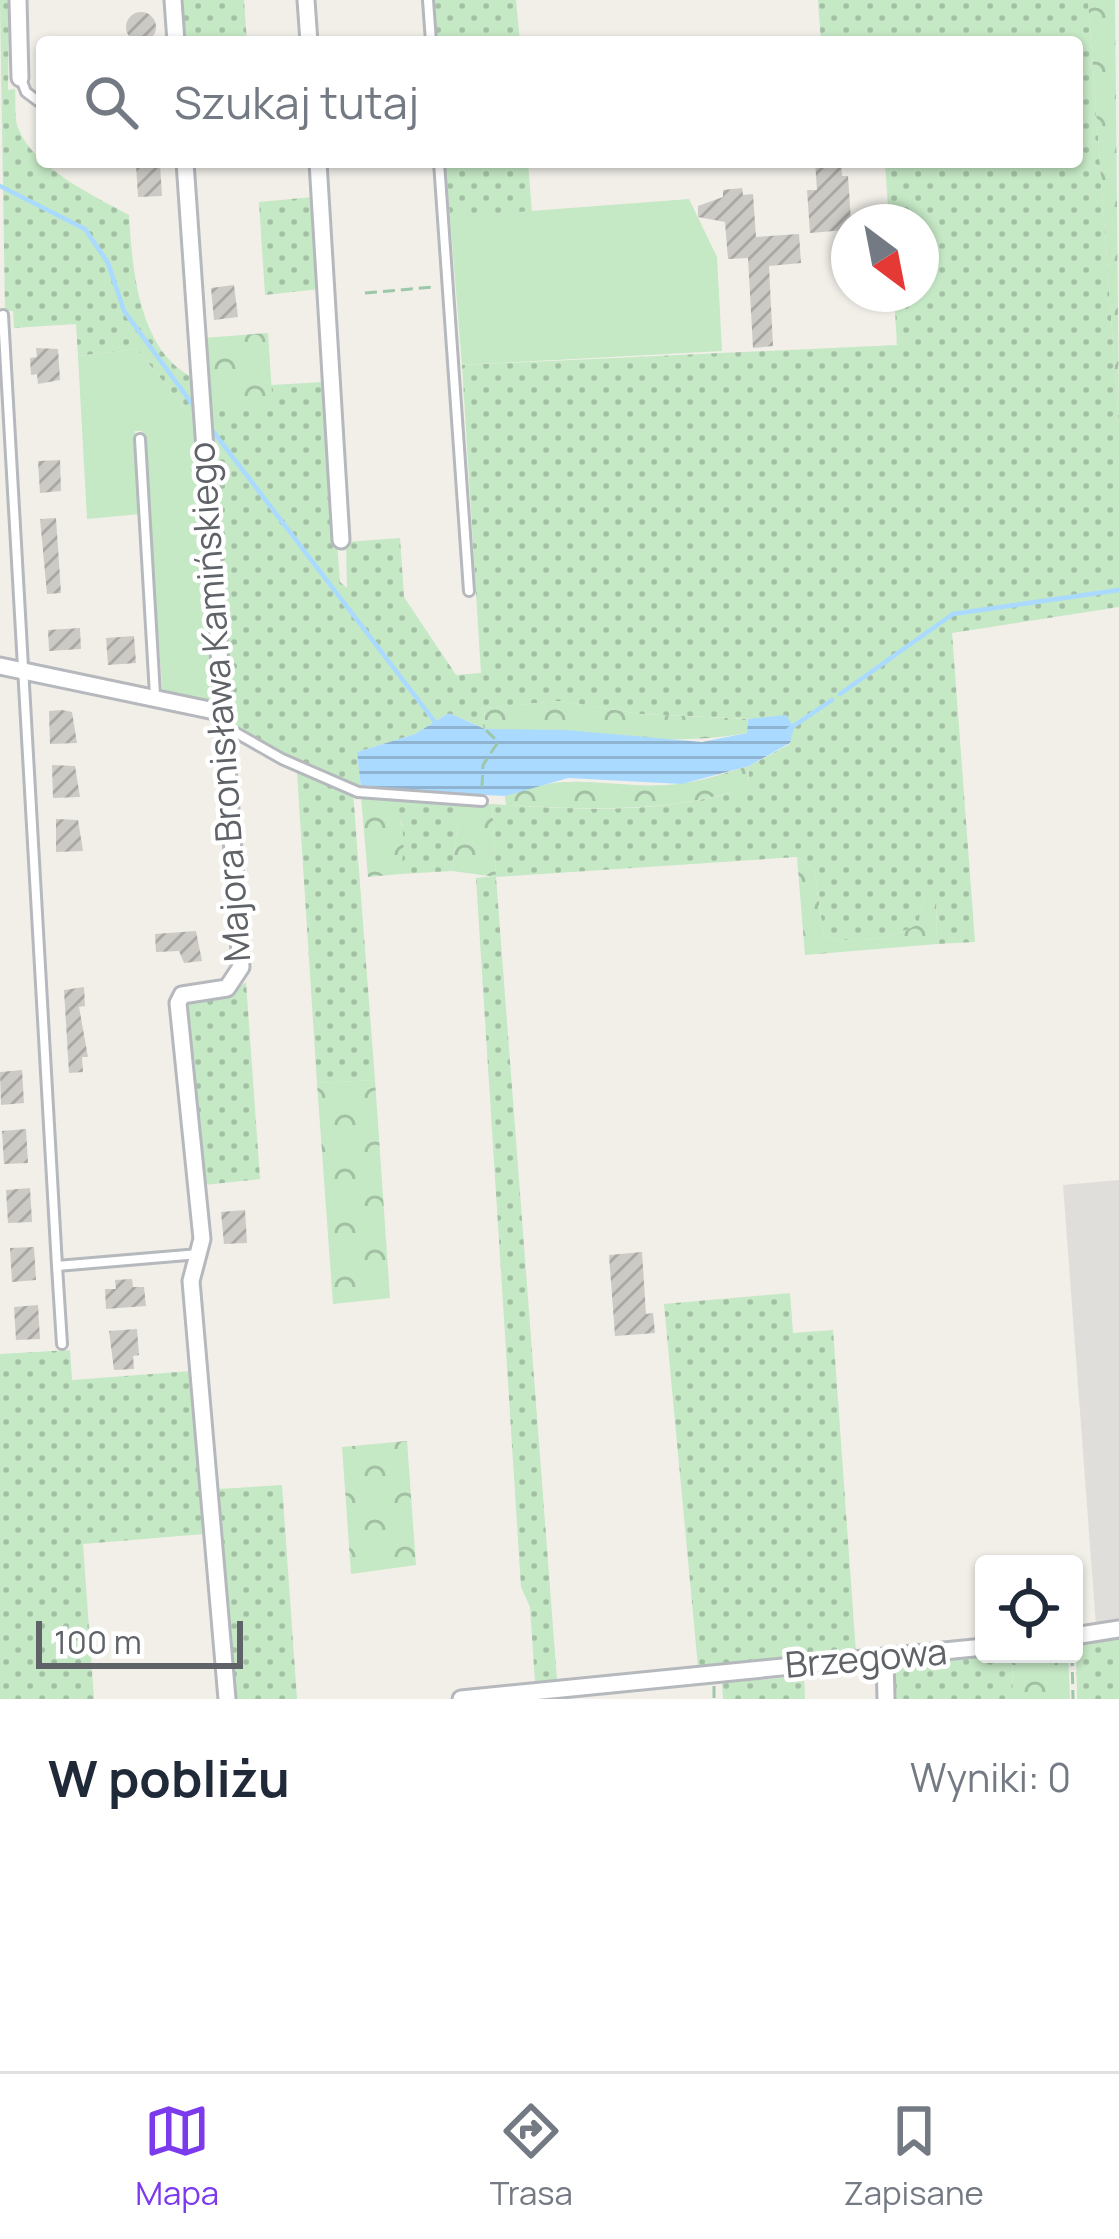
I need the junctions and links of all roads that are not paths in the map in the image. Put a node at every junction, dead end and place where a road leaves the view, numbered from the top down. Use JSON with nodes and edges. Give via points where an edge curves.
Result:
{"nodes":[{"id":1,"x":18,"y":0,"type":"edge"},
{"id":2,"x":173,"y":0,"type":"edge"},
{"id":3,"x":306,"y":0,"type":"edge"},
{"id":4,"x":428,"y":0,"type":"edge"},
{"id":5,"x":176,"y":36,"type":"edge"},
{"id":6,"x":309,"y":36,"type":"edge"},
{"id":7,"x":431,"y":36,"type":"edge"},
{"id":8,"x":20,"y":78,"type":"joint"},
{"id":9,"x":36,"y":100,"type":"edge"},
{"id":10,"x":185,"y":168,"type":"edge"},
{"id":11,"x":318,"y":168,"type":"edge"},
{"id":12,"x":440,"y":168,"type":"edge"},
{"id":13,"x":3,"y":316,"type":"dead end"},
{"id":14,"x":140,"y":439,"type":"dead end"},
{"id":15,"x":341,"y":540,"type":"dead end"},
{"id":16,"x":469,"y":591,"type":"dead end"},
{"id":17,"x":0,"y":667,"type":"edge"},
{"id":18,"x":21,"y":671,"type":"junction"},
{"id":19,"x":155,"y":699,"type":"junction"},
{"id":20,"x":224,"y":720,"type":"junction"},
{"id":21,"x":482,"y":801,"type":"road end"},
{"id":22,"x":201,"y":1253,"type":"junction"},
{"id":23,"x":57,"y":1266,"type":"junction"},
{"id":24,"x":62,"y":1344,"type":"dead end"},
{"id":25,"x":1119,"y":1629,"type":"edge"},
{"id":26,"x":1083,"y":1635,"type":"edge"},
{"id":27,"x":975,"y":1648,"type":"edge"},
{"id":28,"x":885,"y":1658,"type":"junction"},
{"id":29,"x":227,"y":1699,"type":"edge"},
{"id":30,"x":461,"y":1699,"type":"edge"},
{"id":31,"x":886,"y":1699,"type":"edge"}],
"edges":[{"from":1,"to":8,"type":"street"},
{"from":2,"to":5,"type":"street"},
{"from":3,"to":6,"type":"street"},
{"from":4,"to":7,"type":"lane"},
{"from":8,"to":9,"type":"lane"},
{"from":10,"to":20,"type":"street","name":"Majora Bronisława Kamińskiego"},
{"from":11,"to":15,"type":"street"},
{"from":12,"to":16,"type":"lane"},
{"from":13,"to":18,"type":"lane"},
{"from":14,"to":19,"type":"lane"},
{"from":17,"to":18,"type":"street"},
{"from":18,"to":19,"type":"street"},
{"from":18,"to":23,"type":"lane"},
{"from":19,"to":20,"type":"street"},
{"from":20,"to":21,"type":"lane","via":[[282,760],[358,792]]},
{"from":20,"to":22,"type":"street","name":"Majora Bronisława Kamińskiego","via":[[241,967],[227,988],[182,995],[178,1003]]},
{"from":22,"to":23,"type":"lane"},
{"from":22,"to":29,"type":"street","name":"Majora Bronisława Kamińskiego","via":[[191,1281]]},
{"from":23,"to":24,"type":"lane"},
{"from":25,"to":26,"type":"street"},
{"from":27,"to":28,"type":"street","name":"Brzegowa"},
{"from":28,"to":30,"type":"street","name":"Brzegowa"},
{"from":28,"to":31,"type":"street"}]}
